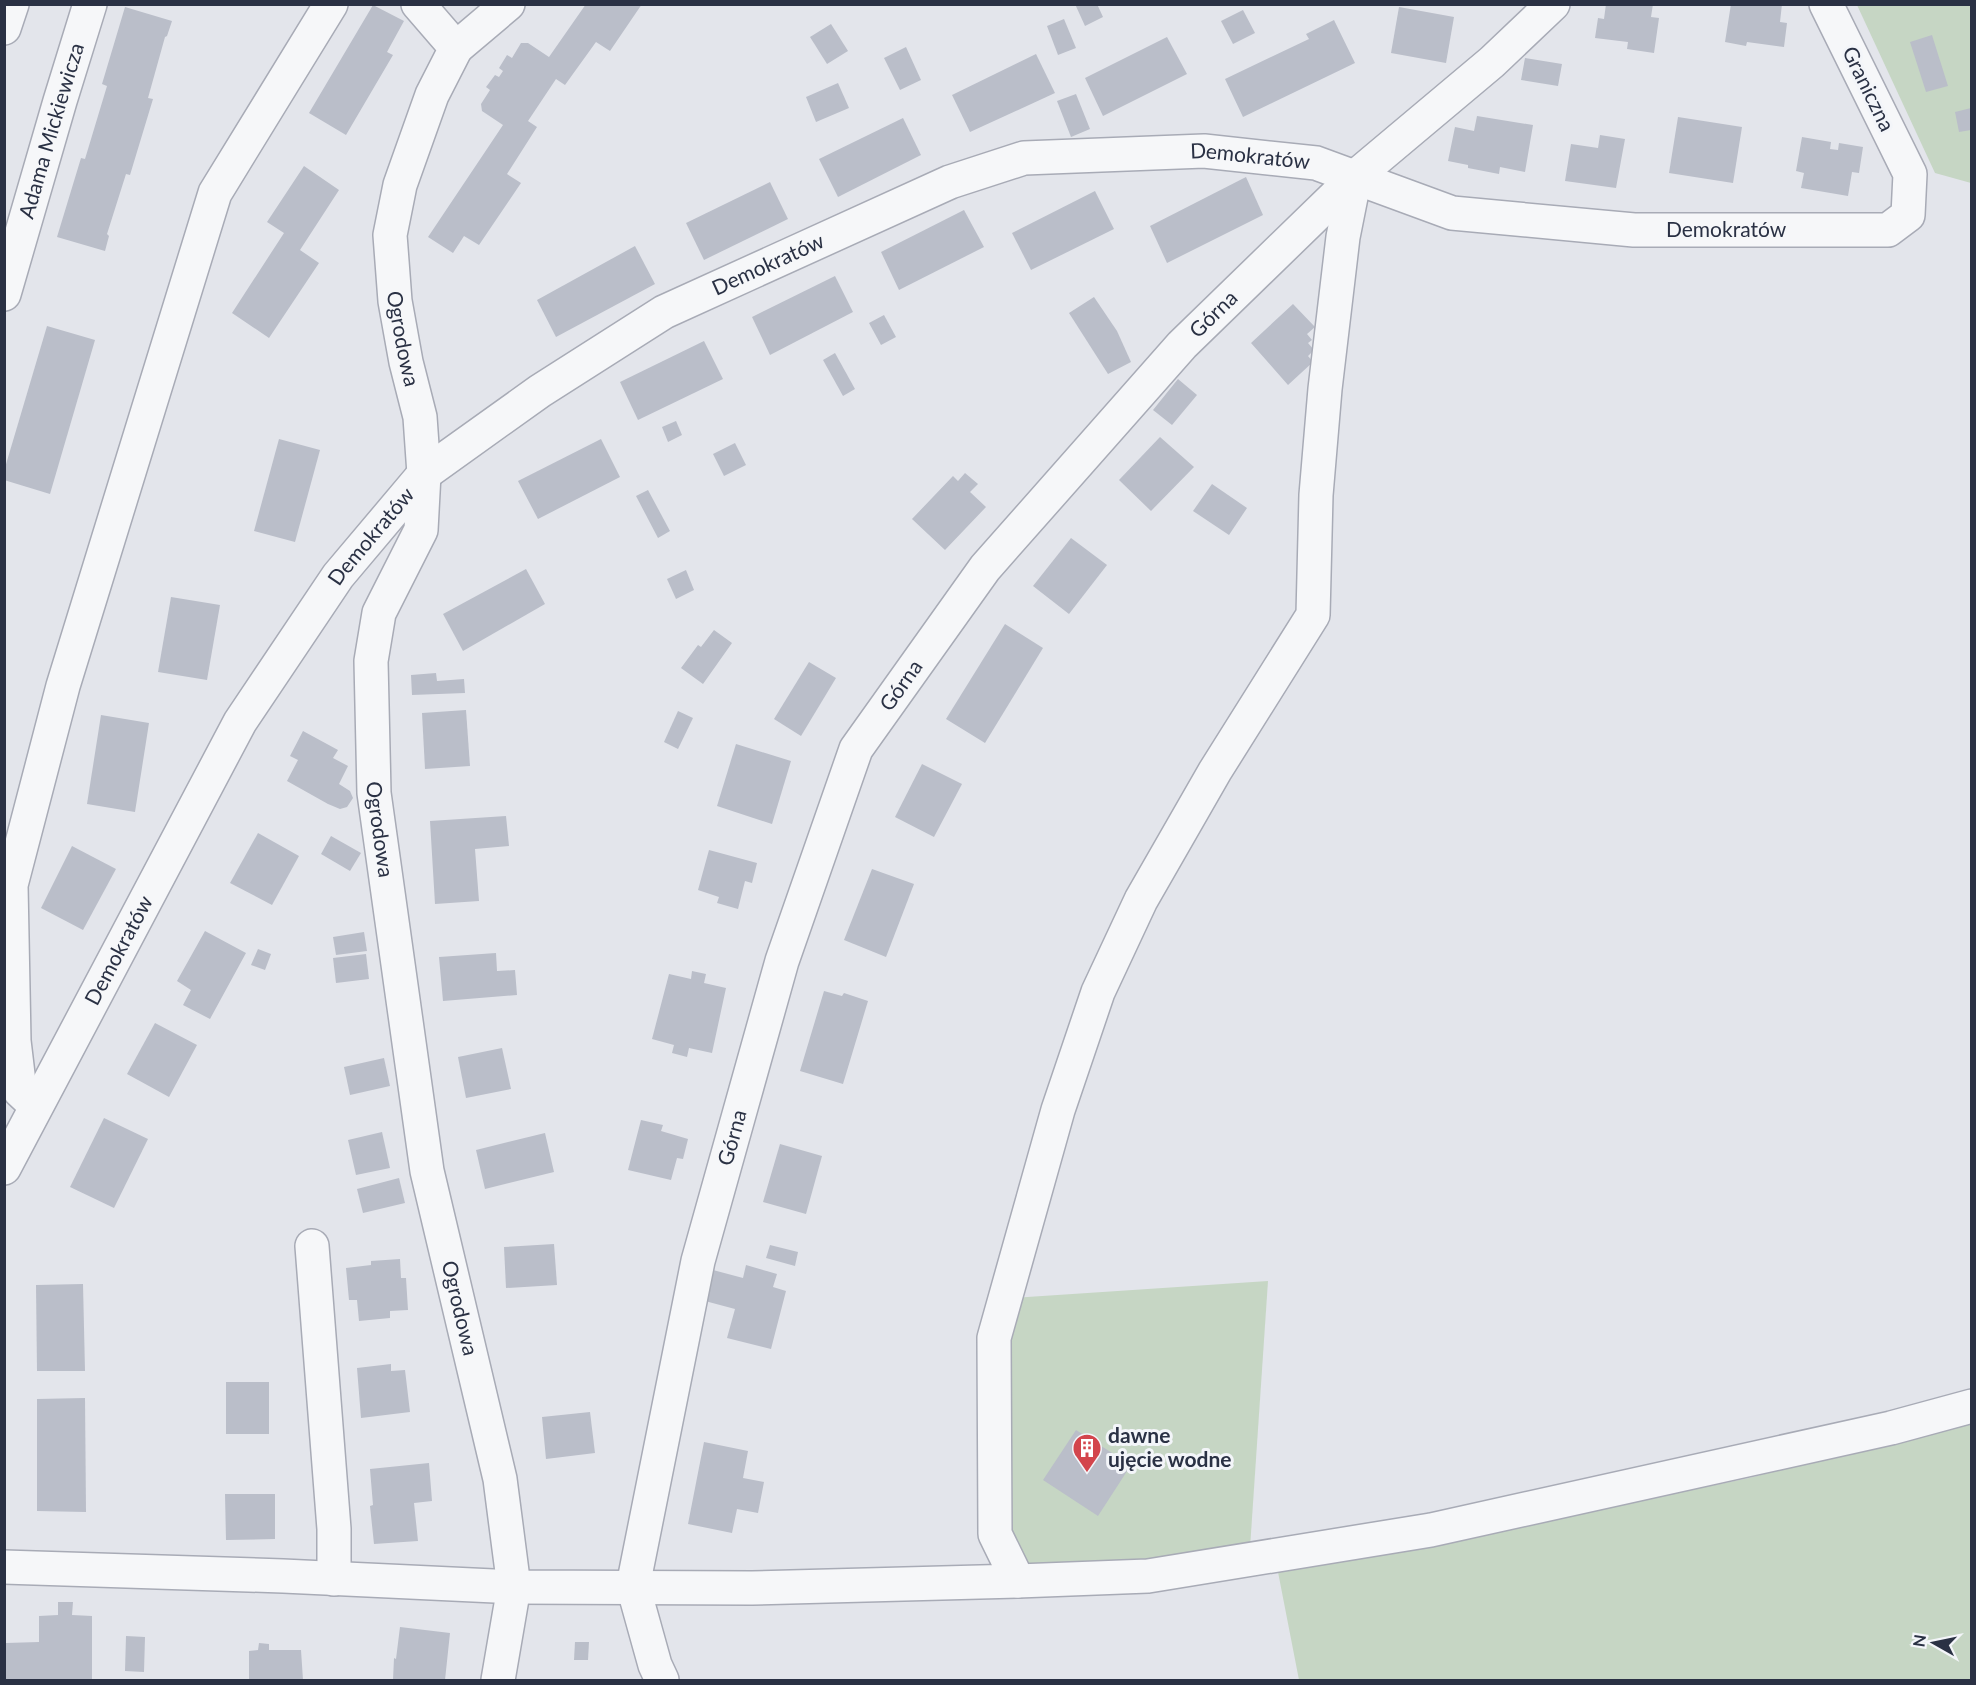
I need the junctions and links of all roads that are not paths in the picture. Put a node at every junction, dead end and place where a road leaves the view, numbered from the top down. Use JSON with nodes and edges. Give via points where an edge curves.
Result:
{"nodes":[{"id":1,"x":12,"y":4,"type":"edge"},
{"id":2,"x":90,"y":4,"type":"edge"},
{"id":3,"x":331,"y":4,"type":"edge"},
{"id":4,"x":418,"y":4,"type":"edge"},
{"id":5,"x":508,"y":4,"type":"edge"},
{"id":6,"x":1553,"y":4,"type":"edge"},
{"id":7,"x":1826,"y":4,"type":"edge"},
{"id":8,"x":4,"y":28,"type":"edge"},
{"id":9,"x":456,"y":48,"type":"junction"},
{"id":10,"x":1910,"y":174,"type":"joint"},
{"id":11,"x":1355,"y":177,"type":"junction"},
{"id":12,"x":4,"y":294,"type":"edge"},
{"id":13,"x":424,"y":474,"type":"junction"},
{"id":14,"x":36,"y":1106,"type":"junction"},
{"id":15,"x":4,"y":1168,"type":"edge"},
{"id":16,"x":312,"y":1246,"type":"dead end"},
{"id":17,"x":1971,"y":1406,"type":"edge"},
{"id":18,"x":4,"y":1567,"type":"edge"},
{"id":19,"x":334,"y":1579,"type":"junction"},
{"id":20,"x":1018,"y":1581,"type":"junction"},
{"id":21,"x":633,"y":1586,"type":"junction"},
{"id":22,"x":514,"y":1587,"type":"junction"},
{"id":23,"x":498,"y":1680,"type":"edge"},
{"id":24,"x":662,"y":1680,"type":"edge"}],
"edges":[{"from":1,"to":8,"type":"street"},
{"from":2,"to":12,"type":"street","name":"Adama Mickiewicza"},
{"from":3,"to":14,"type":"street","via":[[215,193],[63,686],[11,885],[14,1041],[20,1091]]},
{"from":4,"to":9,"type":"street"},
{"from":5,"to":9,"type":"street"},
{"from":6,"to":11,"type":"street","name":"Górna","via":[[1492,62]]},
{"from":7,"to":10,"type":"street","name":"Graniczna"},
{"from":9,"to":13,"type":"street","name":"Ogrodowa","via":[[432,95],[400,185],[390,235],[395,301],[420,417]]},
{"from":10,"to":11,"type":"street","name":"Demokratów","via":[[1908,215],[1888,230],[1634,230],[1452,213]]},
{"from":11,"to":13,"type":"street","name":"Demokratów","via":[[1316,163],[1204,151],[1024,158],[950,182],[664,312],[540,391]]},
{"from":11,"to":20,"type":"street","via":[[1343,237],[1325,389],[1316,495],[1313,615],[1215,771],[1141,900],[1098,992],[1058,1110],[994,1338],[995,1534]]},
{"from":11,"to":21,"type":"street","name":"Górna","via":[[1182,345],[985,568],[856,749],[782,960],[698,1261]]},
{"from":13,"to":14,"type":"street","name":"Demokratów","via":[[338,576],[240,722]]},
{"from":13,"to":22,"type":"street","name":"Ogrodowa","via":[[421,530],[379,613],[371,661],[374,793],[427,1172],[500,1479]]},
{"from":14,"to":15,"type":"street","name":"Demokratów"},
{"from":16,"to":19,"type":"street","via":[[334,1529]]},
{"from":17,"to":20,"type":"street","via":[[1891,1428],[1431,1530],[1148,1576]]},
{"from":18,"to":19,"type":"street"},
{"from":19,"to":22,"type":"street"},
{"from":20,"to":21,"type":"street","via":[[752,1588]]},
{"from":21,"to":22,"type":"street"},
{"from":21,"to":24,"type":"street"},
{"from":22,"to":23,"type":"street","name":"Ogrodowa"}]}
